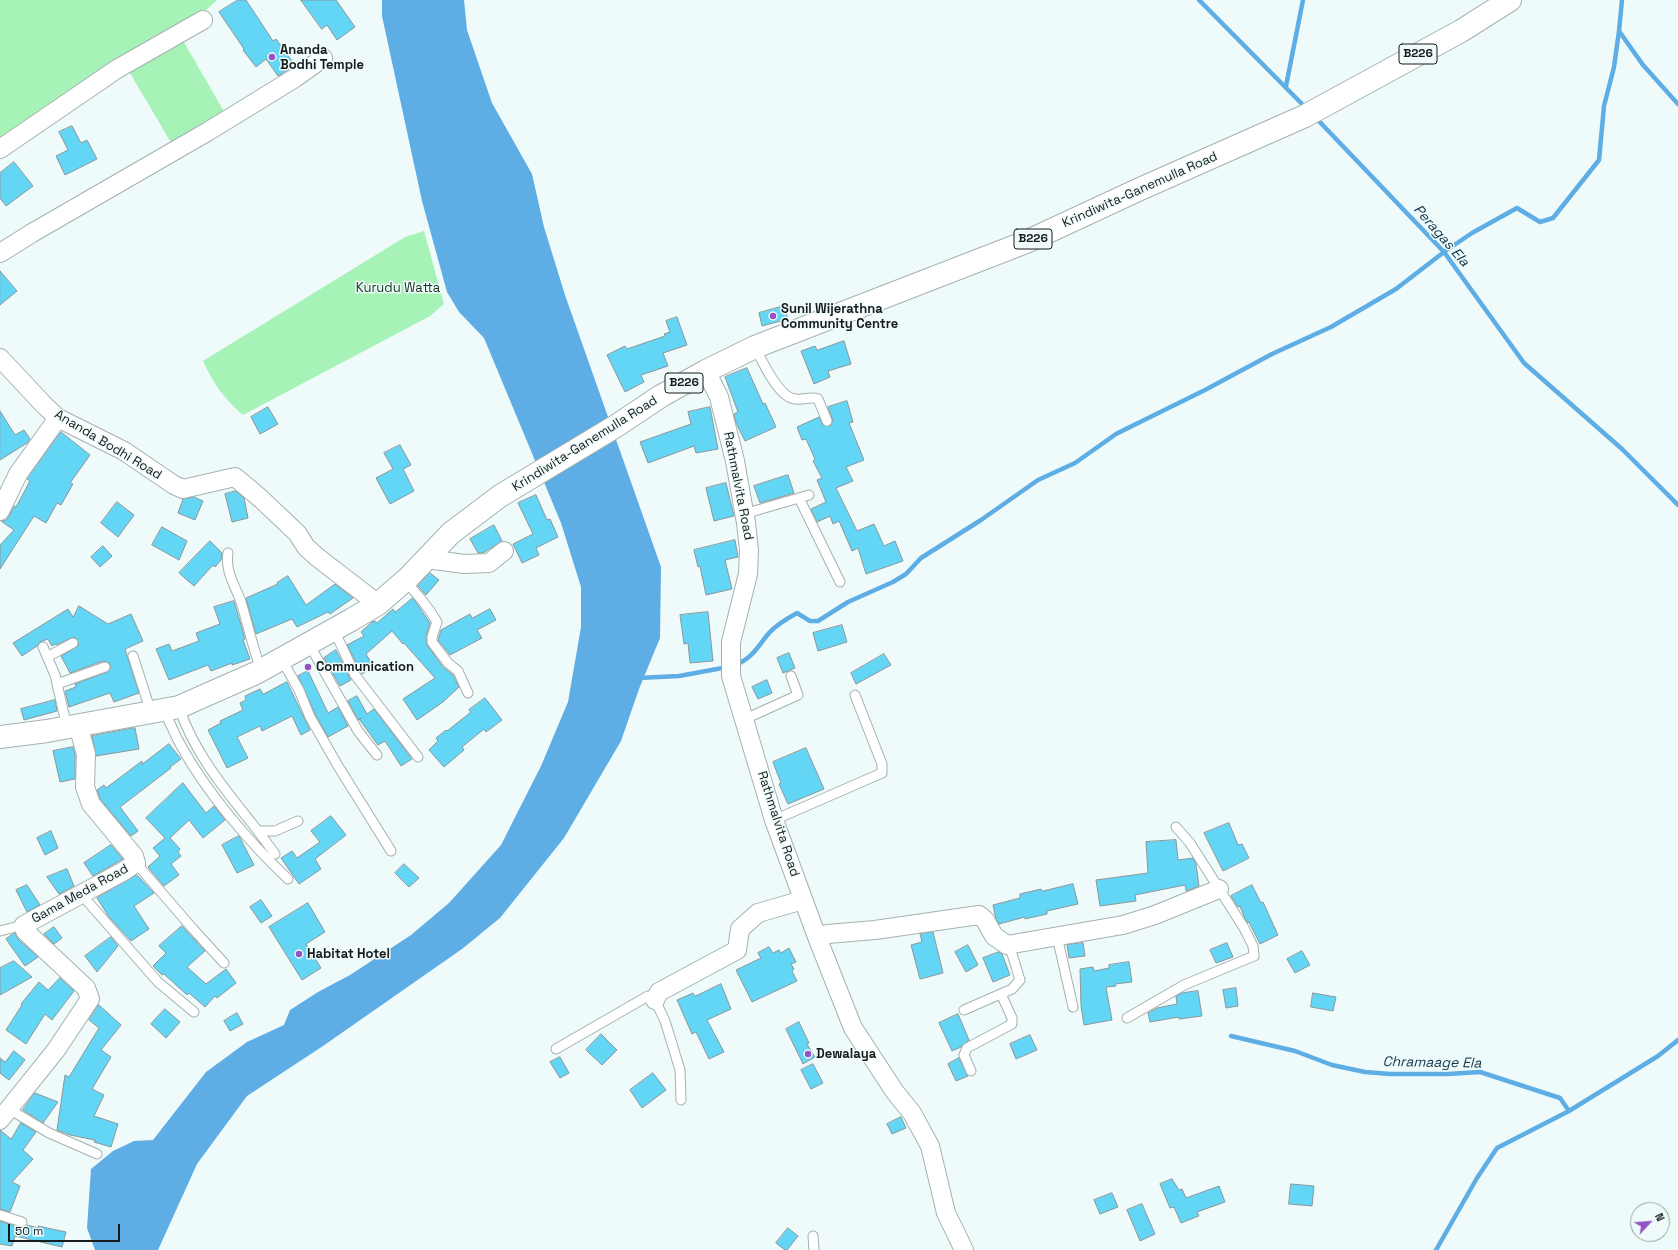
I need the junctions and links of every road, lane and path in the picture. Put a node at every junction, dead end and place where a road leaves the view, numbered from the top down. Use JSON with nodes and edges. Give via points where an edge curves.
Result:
{"nodes":[{"id":1,"x":1510,"y":0,"type":"edge"},
{"id":2,"x":203,"y":20,"type":"dead end"},
{"id":3,"x":323,"y":58,"type":"dead end"},
{"id":4,"x":0,"y":149,"type":"edge"},
{"id":5,"x":0,"y":253,"type":"edge"},
{"id":6,"x":755,"y":347,"type":"junction"},
{"id":7,"x":0,"y":358,"type":"edge"},
{"id":8,"x":706,"y":371,"type":"junction"},
{"id":9,"x":58,"y":418,"type":"junction"},
{"id":10,"x":827,"y":421,"type":"dead end"},
{"id":11,"x":809,"y":495,"type":"dead end"},
{"id":12,"x":799,"y":498,"type":"junction"},
{"id":13,"x":0,"y":511,"type":"edge"},
{"id":14,"x":744,"y":514,"type":"junction"},
{"id":15,"x":504,"y":551,"type":"dead end"},
{"id":16,"x":228,"y":553,"type":"dead end"},
{"id":17,"x":427,"y":559,"type":"junction"},
{"id":18,"x":405,"y":581,"type":"junction"},
{"id":19,"x":840,"y":582,"type":"dead end"},
{"id":20,"x":378,"y":604,"type":"junction"},
{"id":21,"x":334,"y":630,"type":"junction"},
{"id":22,"x":73,"y":643,"type":"dead end"},
{"id":23,"x":309,"y":644,"type":"junction"},
{"id":24,"x":43,"y":647,"type":"dead end"},
{"id":25,"x":133,"y":656,"type":"dead end"},
{"id":26,"x":47,"y":657,"type":"junction"},
{"id":27,"x":282,"y":660,"type":"junction"},
{"id":28,"x":105,"y":667,"type":"dead end"},
{"id":29,"x":261,"y":670,"type":"junction"},
{"id":30,"x":791,"y":676,"type":"dead end"},
{"id":31,"x":56,"y":684,"type":"junction"},
{"id":32,"x":468,"y":693,"type":"dead end"},
{"id":33,"x":855,"y":696,"type":"dead end"},
{"id":34,"x":165,"y":710,"type":"junction"},
{"id":35,"x":745,"y":719,"type":"junction"},
{"id":36,"x":73,"y":726,"type":"junction"},
{"id":37,"x":0,"y":737,"type":"edge"},
{"id":38,"x":377,"y":755,"type":"dead end"},
{"id":39,"x":418,"y":757,"type":"dead end"},
{"id":40,"x":774,"y":820,"type":"junction"},
{"id":41,"x":298,"y":821,"type":"dead end"},
{"id":42,"x":1176,"y":827,"type":"dead end"},
{"id":43,"x":258,"y":831,"type":"junction"},
{"id":44,"x":392,"y":851,"type":"dead end"},
{"id":45,"x":275,"y":854,"type":"dead end"},
{"id":46,"x":136,"y":862,"type":"junction"},
{"id":47,"x":288,"y":880,"type":"dead end"},
{"id":48,"x":1219,"y":889,"type":"junction"},
{"id":49,"x":81,"y":894,"type":"junction"},
{"id":50,"x":803,"y":900,"type":"junction"},
{"id":51,"x":24,"y":925,"type":"junction"},
{"id":52,"x":0,"y":931,"type":"edge"},
{"id":53,"x":1057,"y":936,"type":"junction"},
{"id":54,"x":817,"y":937,"type":"junction"},
{"id":55,"x":1009,"y":944,"type":"junction"},
{"id":56,"x":224,"y":963,"type":"dead end"},
{"id":57,"x":1001,"y":994,"type":"junction"},
{"id":58,"x":655,"y":1000,"type":"junction"},
{"id":59,"x":1073,"y":1007,"type":"dead end"},
{"id":60,"x":964,"y":1010,"type":"dead end"},
{"id":61,"x":194,"y":1012,"type":"dead end"},
{"id":62,"x":1126,"y":1018,"type":"dead end"},
{"id":63,"x":556,"y":1049,"type":"dead end"},
{"id":64,"x":971,"y":1071,"type":"dead end"},
{"id":65,"x":681,"y":1100,"type":"dead end"},
{"id":66,"x":4,"y":1114,"type":"edge"},
{"id":67,"x":97,"y":1154,"type":"dead end"},
{"id":68,"x":0,"y":1215,"type":"edge"},
{"id":69,"x":22,"y":1222,"type":"dead end"},
{"id":70,"x":813,"y":1236,"type":"dead end"},
{"id":71,"x":814,"y":1250,"type":"edge"},
{"id":72,"x":964,"y":1250,"type":"edge"}],
"edges":[{"from":1,"to":6,"type":"main road","name":"Krindiwita-Ganemulla Road","number":"B226","via":[[1461,31],[1305,116],[1026,242]]},
{"from":2,"to":4,"type":"street","via":[[117,69]]},
{"from":3,"to":5,"type":"street","via":[[207,132]]},
{"from":6,"to":8,"type":"main road","name":"Krindiwita-Ganemulla Road","number":"B226"},
{"from":6,"to":10,"type":"lane","via":[[772,378],[785,395],[795,400],[818,399]]},
{"from":7,"to":9,"type":"street","name":"Ananda Bodhi Road"},
{"from":8,"to":14,"type":"street","name":"Rathmalvita Road","via":[[719,397],[735,461]]},
{"from":8,"to":17,"type":"main road","name":"Krindiwita-Ganemulla Road","number":"B226","via":[[500,496],[451,533]]},
{"from":9,"to":13,"type":"street","via":[[18,474]]},
{"from":9,"to":20,"type":"street","name":"Ananda Bodhi Road","via":[[124,451],[183,489],[235,477],[291,528],[317,557]]},
{"from":11,"to":12,"type":"lane"},
{"from":12,"to":14,"type":"lane"},
{"from":12,"to":19,"type":"lane"},
{"from":14,"to":35,"type":"street","name":"Rathmalvita Road","via":[[750,550],[748,574],[731,642],[731,670]]},
{"from":15,"to":17,"type":"street","via":[[489,563],[464,564]]},
{"from":16,"to":29,"type":"lane","via":[[228,572],[240,600]]},
{"from":17,"to":18,"type":"main road","name":"Krindiwita-Ganemulla Road","number":"B226"},
{"from":18,"to":20,"type":"main road","name":"Krindiwita-Ganemulla Road","number":"B226"},
{"from":18,"to":32,"type":"lane","via":[[432,613],[437,622],[432,642],[448,663],[458,671]]},
{"from":20,"to":21,"type":"main road","name":"Krindiwita-Ganemulla Road","number":"B226"},
{"from":21,"to":23,"type":"main road","name":"Krindiwita-Ganemulla Road","number":"B226"},
{"from":21,"to":39,"type":"lane","via":[[355,675]]},
{"from":22,"to":26,"type":"lane"},
{"from":23,"to":27,"type":"main road","name":"Krindiwita-Ganemulla Road","number":"B226"},
{"from":23,"to":38,"type":"lane","via":[[358,730]]},
{"from":24,"to":26,"type":"lane"},
{"from":25,"to":34,"type":"lane"},
{"from":26,"to":31,"type":"lane"},
{"from":27,"to":29,"type":"main road","name":"Krindiwita-Ganemulla Road","number":"B226"},
{"from":27,"to":44,"type":"lane","via":[[338,766]]},
{"from":28,"to":31,"type":"lane"},
{"from":29,"to":34,"type":"main road","name":"Krindiwita-Ganemulla Road","number":"B226"},
{"from":30,"to":35,"type":"lane","via":[[798,695]]},
{"from":31,"to":36,"type":"lane"},
{"from":33,"to":40,"type":"lane","via":[[882,764],[882,773]]},
{"from":34,"to":36,"type":"main road","name":"Krindiwita-Ganemulla Road","number":"B226"},
{"from":34,"to":43,"type":"lane","via":[[185,727],[221,784]]},
{"from":34,"to":47,"type":"lane","via":[[180,744],[200,776],[223,807]]},
{"from":35,"to":40,"type":"street","name":"Rathmalvita Road"},
{"from":36,"to":37,"type":"main road","name":"Krindiwita-Ganemulla Road","number":"B226"},
{"from":36,"to":46,"type":"street","name":"Gama Meda Road","via":[[86,754],[85,787],[91,804],[134,856]]},
{"from":40,"to":50,"type":"street","name":"Rathmalvita Road"},
{"from":41,"to":43,"type":"lane","via":[[275,831]]},
{"from":42,"to":48,"type":"lane","via":[[1190,843]]},
{"from":43,"to":45,"type":"lane"},
{"from":46,"to":49,"type":"street","name":"Gama Meda Road"},
{"from":46,"to":56,"type":"lane"},
{"from":48,"to":53,"type":"street","via":[[1123,925]]},
{"from":48,"to":62,"type":"lane","via":[[1254,946],[1254,956],[1184,985]]},
{"from":49,"to":51,"type":"street","name":"Gama Meda Road"},
{"from":49,"to":61,"type":"lane","via":[[158,982]]},
{"from":50,"to":54,"type":"street","name":"Rathmalvita Road"},
{"from":50,"to":58,"type":"street","via":[[758,913],[740,929],[736,950],[659,992]]},
{"from":51,"to":52,"type":"lane"},
{"from":51,"to":66,"type":"street","name":"Gama Meda Road","via":[[24,931],[86,988],[90,999],[56,1050]]},
{"from":53,"to":55,"type":"street"},
{"from":53,"to":59,"type":"lane"},
{"from":54,"to":55,"type":"street","via":[[980,915],[994,936]]},
{"from":54,"to":72,"type":"street","name":"Rathmalvita Road","via":[[853,1028],[912,1113],[930,1146],[946,1213]]},
{"from":55,"to":57,"type":"lane","via":[[1020,980],[1012,989]]},
{"from":57,"to":60,"type":"lane"},
{"from":57,"to":64,"type":"lane","via":[[1012,1018],[1012,1024],[967,1048],[964,1055]]},
{"from":58,"to":63,"type":"lane","via":[[648,996]]},
{"from":58,"to":65,"type":"lane","via":[[665,1021],[680,1070]]},
{"from":66,"to":67,"type":"lane"},
{"from":68,"to":69,"type":"lane"},
{"from":70,"to":71,"type":"lane"}]}
